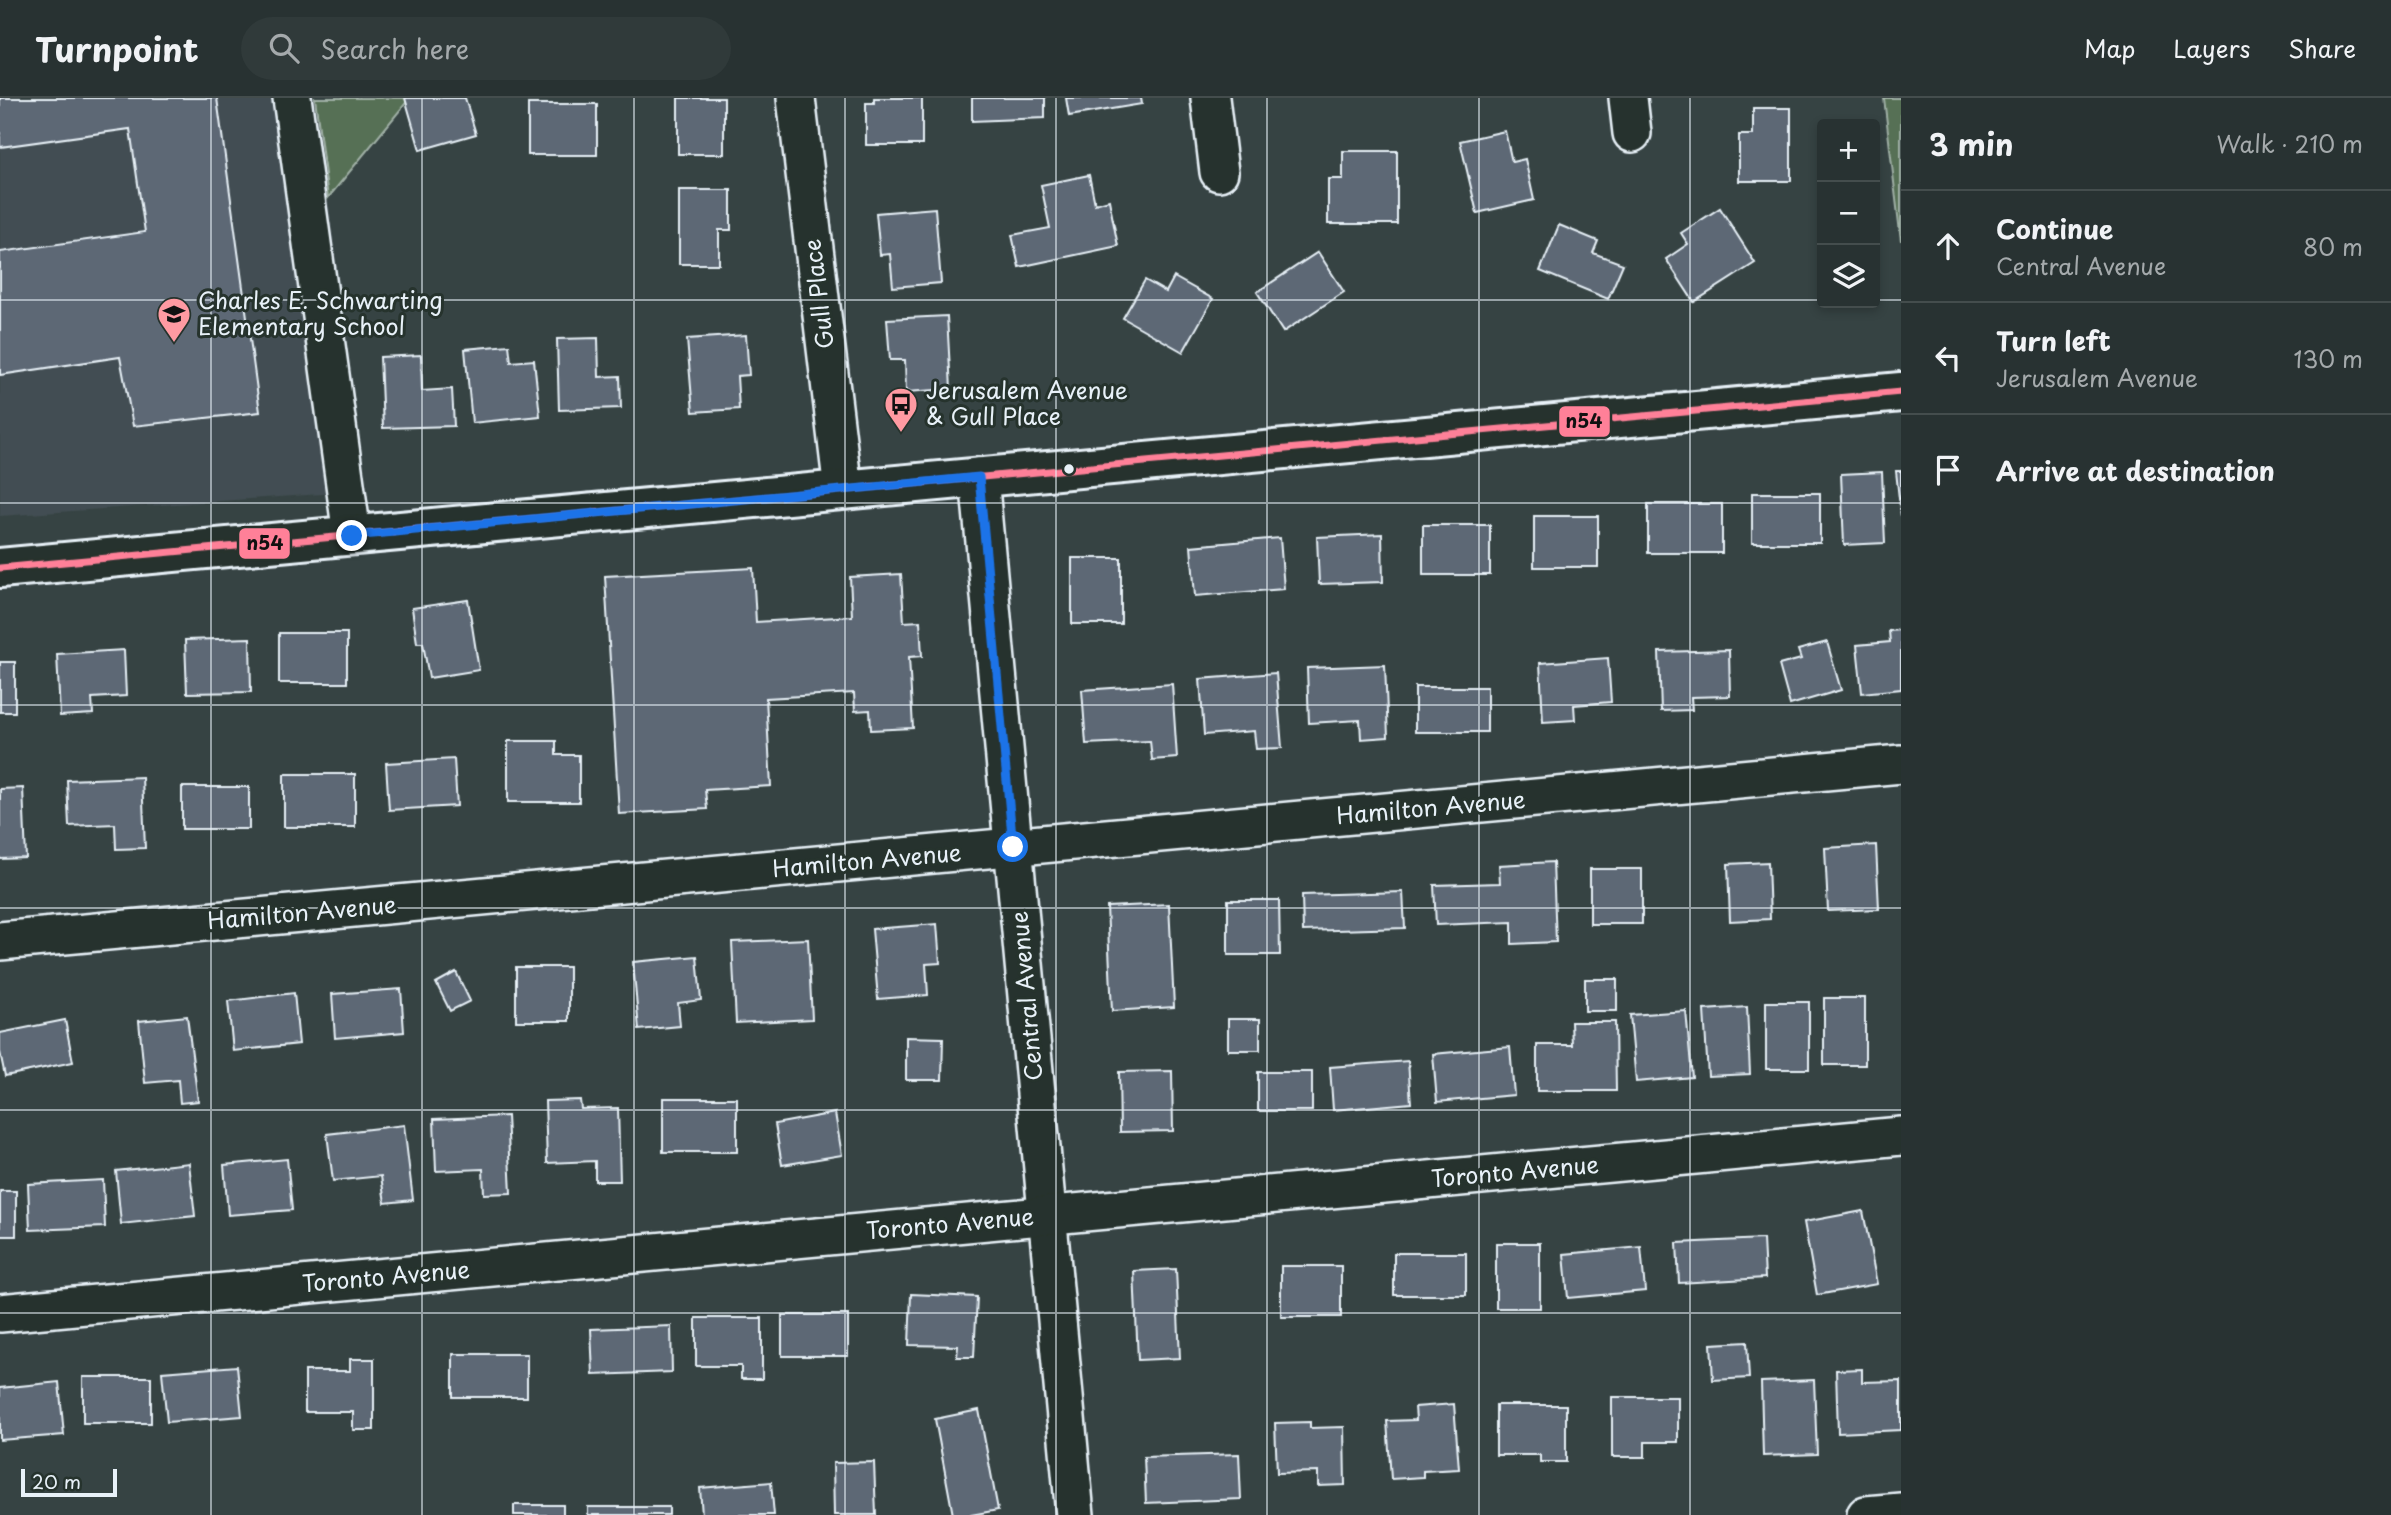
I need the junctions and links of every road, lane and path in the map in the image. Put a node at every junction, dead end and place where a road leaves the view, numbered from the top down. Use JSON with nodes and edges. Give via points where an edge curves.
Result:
{"nodes":[{"id":1,"x":292,"y":98,"type":"edge"},
{"id":2,"x":796,"y":98,"type":"edge"},
{"id":3,"x":1210,"y":98,"type":"edge"},
{"id":4,"x":1219,"y":172,"type":"dead end"},
{"id":5,"x":1901,"y":392,"type":"edge"},
{"id":6,"x":979,"y":477,"type":"junction"},
{"id":7,"x":843,"y":490,"type":"junction"},
{"id":8,"x":352,"y":536,"type":"junction"},
{"id":9,"x":0,"y":568,"type":"edge"},
{"id":10,"x":1901,"y":764,"type":"edge"},
{"id":11,"x":1013,"y":847,"type":"junction"},
{"id":12,"x":0,"y":942,"type":"edge"},
{"id":13,"x":1901,"y":1136,"type":"edge"},
{"id":14,"x":1048,"y":1215,"type":"junction"},
{"id":15,"x":0,"y":1313,"type":"edge"},
{"id":16,"x":1901,"y":1512,"type":"edge"},
{"id":17,"x":1075,"y":1515,"type":"edge"},
{"id":18,"x":1866,"y":1515,"type":"edge"}],
"edges":[{"from":1,"to":8,"type":"street"},
{"from":2,"to":7,"type":"street","name":"Gull Place"},
{"from":3,"to":4,"type":"street"},
{"from":5,"to":6,"type":"main road"},
{"from":6,"to":7,"type":"main road"},
{"from":6,"to":11,"type":"street","name":"Central Avenue"},
{"from":7,"to":8,"type":"main road"},
{"from":8,"to":9,"type":"main road"},
{"from":10,"to":11,"type":"street","name":"Hamilton Avenue"},
{"from":11,"to":12,"type":"street","name":"Hamilton Avenue"},
{"from":11,"to":14,"type":"street","name":"Central Avenue"},
{"from":13,"to":14,"type":"street","name":"Toronto Avenue"},
{"from":14,"to":15,"type":"street","name":"Toronto Avenue"},
{"from":14,"to":17,"type":"street","name":"Central Avenue"},
{"from":16,"to":18,"type":"street"}]}
